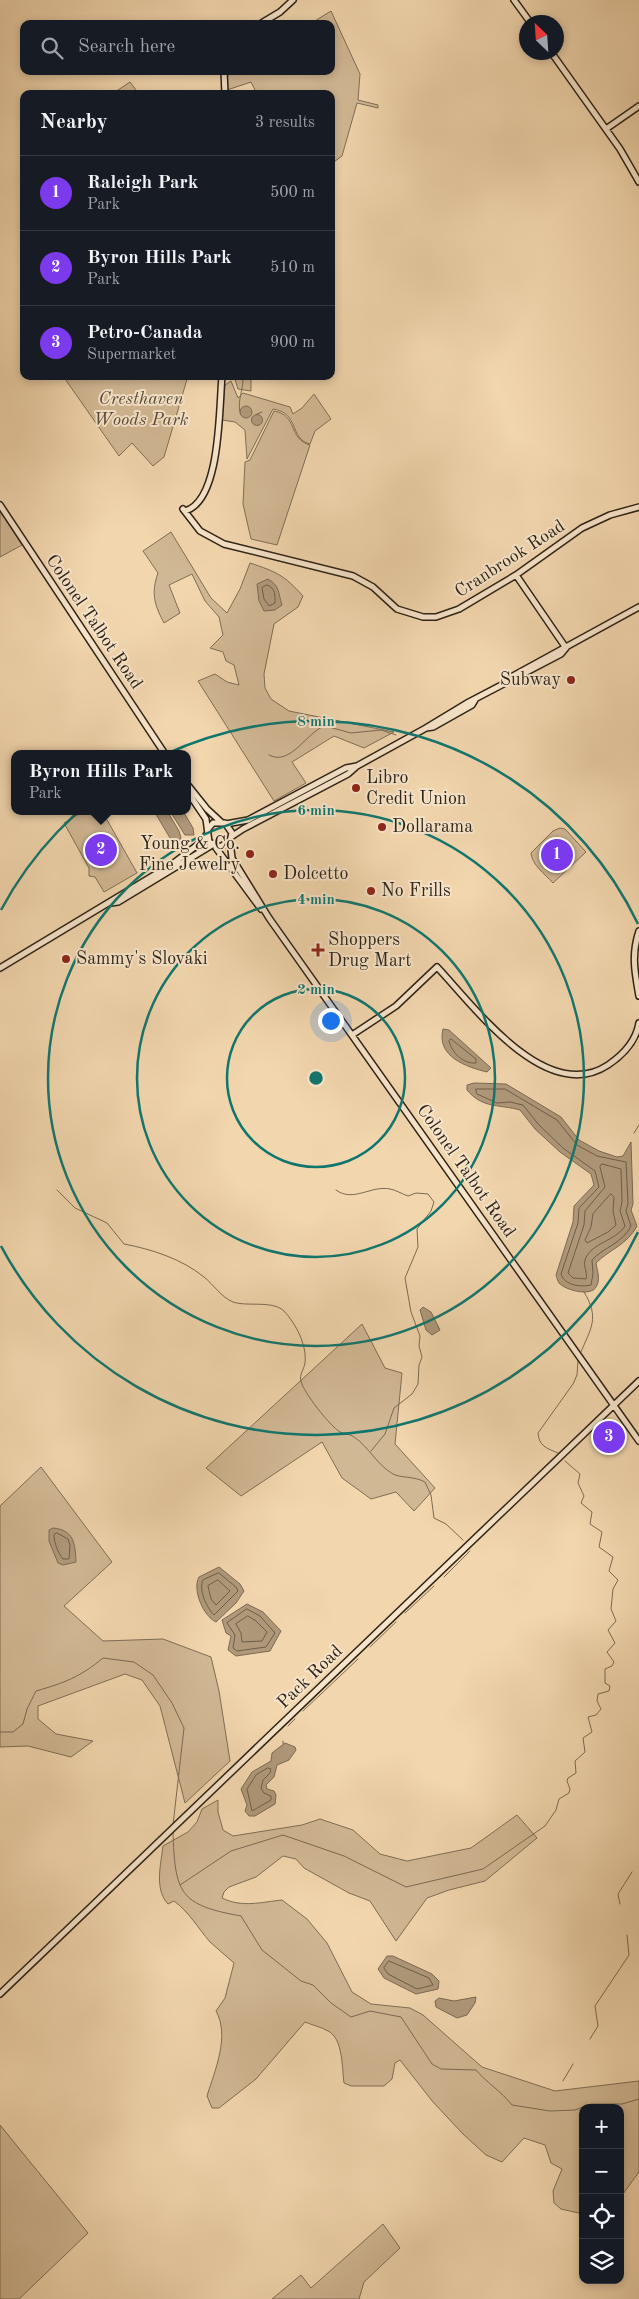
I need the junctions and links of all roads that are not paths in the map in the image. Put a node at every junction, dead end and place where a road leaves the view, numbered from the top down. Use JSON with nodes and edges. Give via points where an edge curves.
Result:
{"nodes":[{"id":1,"x":293,"y":0,"type":"edge"},
{"id":2,"x":514,"y":0,"type":"edge"},
{"id":3,"x":525,"y":15,"type":"edge"},
{"id":4,"x":267,"y":20,"type":"edge"},
{"id":5,"x":558,"y":60,"type":"edge"},
{"id":6,"x":224,"y":75,"type":"edge"},
{"id":7,"x":225,"y":90,"type":"edge"},
{"id":8,"x":639,"y":106,"type":"edge"},
{"id":9,"x":606,"y":129,"type":"junction"},
{"id":10,"x":639,"y":182,"type":"edge"},
{"id":11,"x":222,"y":380,"type":"edge"},
{"id":12,"x":0,"y":505,"type":"edge"},
{"id":13,"x":639,"y":507,"type":"edge"},
{"id":14,"x":516,"y":575,"type":"junction"},
{"id":15,"x":639,"y":607,"type":"edge"},
{"id":16,"x":566,"y":648,"type":"junction"},
{"id":17,"x":162,"y":750,"type":"edge"},
{"id":18,"x":357,"y":766,"type":"junction"},
{"id":19,"x":191,"y":789,"type":"edge"},
{"id":20,"x":191,"y":797,"type":"edge"},
{"id":21,"x":224,"y":823,"type":"junction"},
{"id":22,"x":207,"y":832,"type":"junction"},
{"id":23,"x":231,"y":839,"type":"junction"},
{"id":24,"x":213,"y":845,"type":"junction"},
{"id":25,"x":111,"y":903,"type":"junction"},
{"id":26,"x":269,"y":918,"type":"junction"},
{"id":27,"x":639,"y":931,"type":"edge"},
{"id":28,"x":0,"y":968,"type":"edge"},
{"id":29,"x":639,"y":996,"type":"edge"},
{"id":30,"x":639,"y":1023,"type":"edge"},
{"id":31,"x":352,"y":1036,"type":"junction"},
{"id":32,"x":639,"y":1381,"type":"edge"},
{"id":33,"x":614,"y":1405,"type":"junction"},
{"id":34,"x":639,"y":1441,"type":"edge"},
{"id":35,"x":0,"y":1994,"type":"edge"}],
"edges":[{"from":1,"to":4,"type":"street"},
{"from":2,"to":3,"type":"street"},
{"from":5,"to":9,"type":"street"},
{"from":6,"to":7,"type":"street"},
{"from":8,"to":9,"type":"street"},
{"from":9,"to":10,"type":"street"},
{"from":11,"to":14,"type":"street","name":"Cranbrook Road","via":[[213,473],[206,492],[190,510],[184,510],[200,531],[224,544],[353,576],[373,587],[397,609],[423,617],[436,617],[459,609]]},
{"from":12,"to":17,"type":"street","name":"Colonel Talbot Road"},
{"from":13,"to":14,"type":"street","name":"Cranbrook Road","via":[[610,515],[582,528]]},
{"from":14,"to":16,"type":"street"},
{"from":15,"to":16,"type":"street"},
{"from":16,"to":18,"type":"street"},
{"from":18,"to":21,"type":"street","via":[[346,768],[248,820]]},
{"from":18,"to":23,"type":"street","via":[[348,774],[243,829]]},
{"from":19,"to":21,"type":"street"},
{"from":20,"to":22,"type":"street","via":[[206,819]]},
{"from":21,"to":22,"type":"street","via":[[214,823]]},
{"from":21,"to":23,"type":"street","via":[[230,829]]},
{"from":22,"to":24,"type":"street"},
{"from":22,"to":25,"type":"street","via":[[186,854]]},
{"from":23,"to":24,"type":"street","via":[[224,846]]},
{"from":23,"to":26,"type":"street","name":"Colonel Talbot Road","via":[[232,858]]},
{"from":24,"to":25,"type":"street","via":[[118,902]]},
{"from":24,"to":26,"type":"street","name":"Colonel Talbot Road"},
{"from":25,"to":28,"type":"street"},
{"from":26,"to":31,"type":"street","name":"Colonel Talbot Road"},
{"from":27,"to":29,"type":"street","via":[[634,947],[633,970]]},
{"from":30,"to":31,"type":"street","via":[[631,1043],[606,1066],[575,1075],[558,1072],[521,1054],[437,967],[396,1006]]},
{"from":31,"to":33,"type":"street","name":"Colonel Talbot Road"},
{"from":32,"to":33,"type":"street","name":"Pack Road"},
{"from":33,"to":34,"type":"street","name":"Colonel Talbot Road"},
{"from":33,"to":35,"type":"street","name":"Pack Road"}]}
